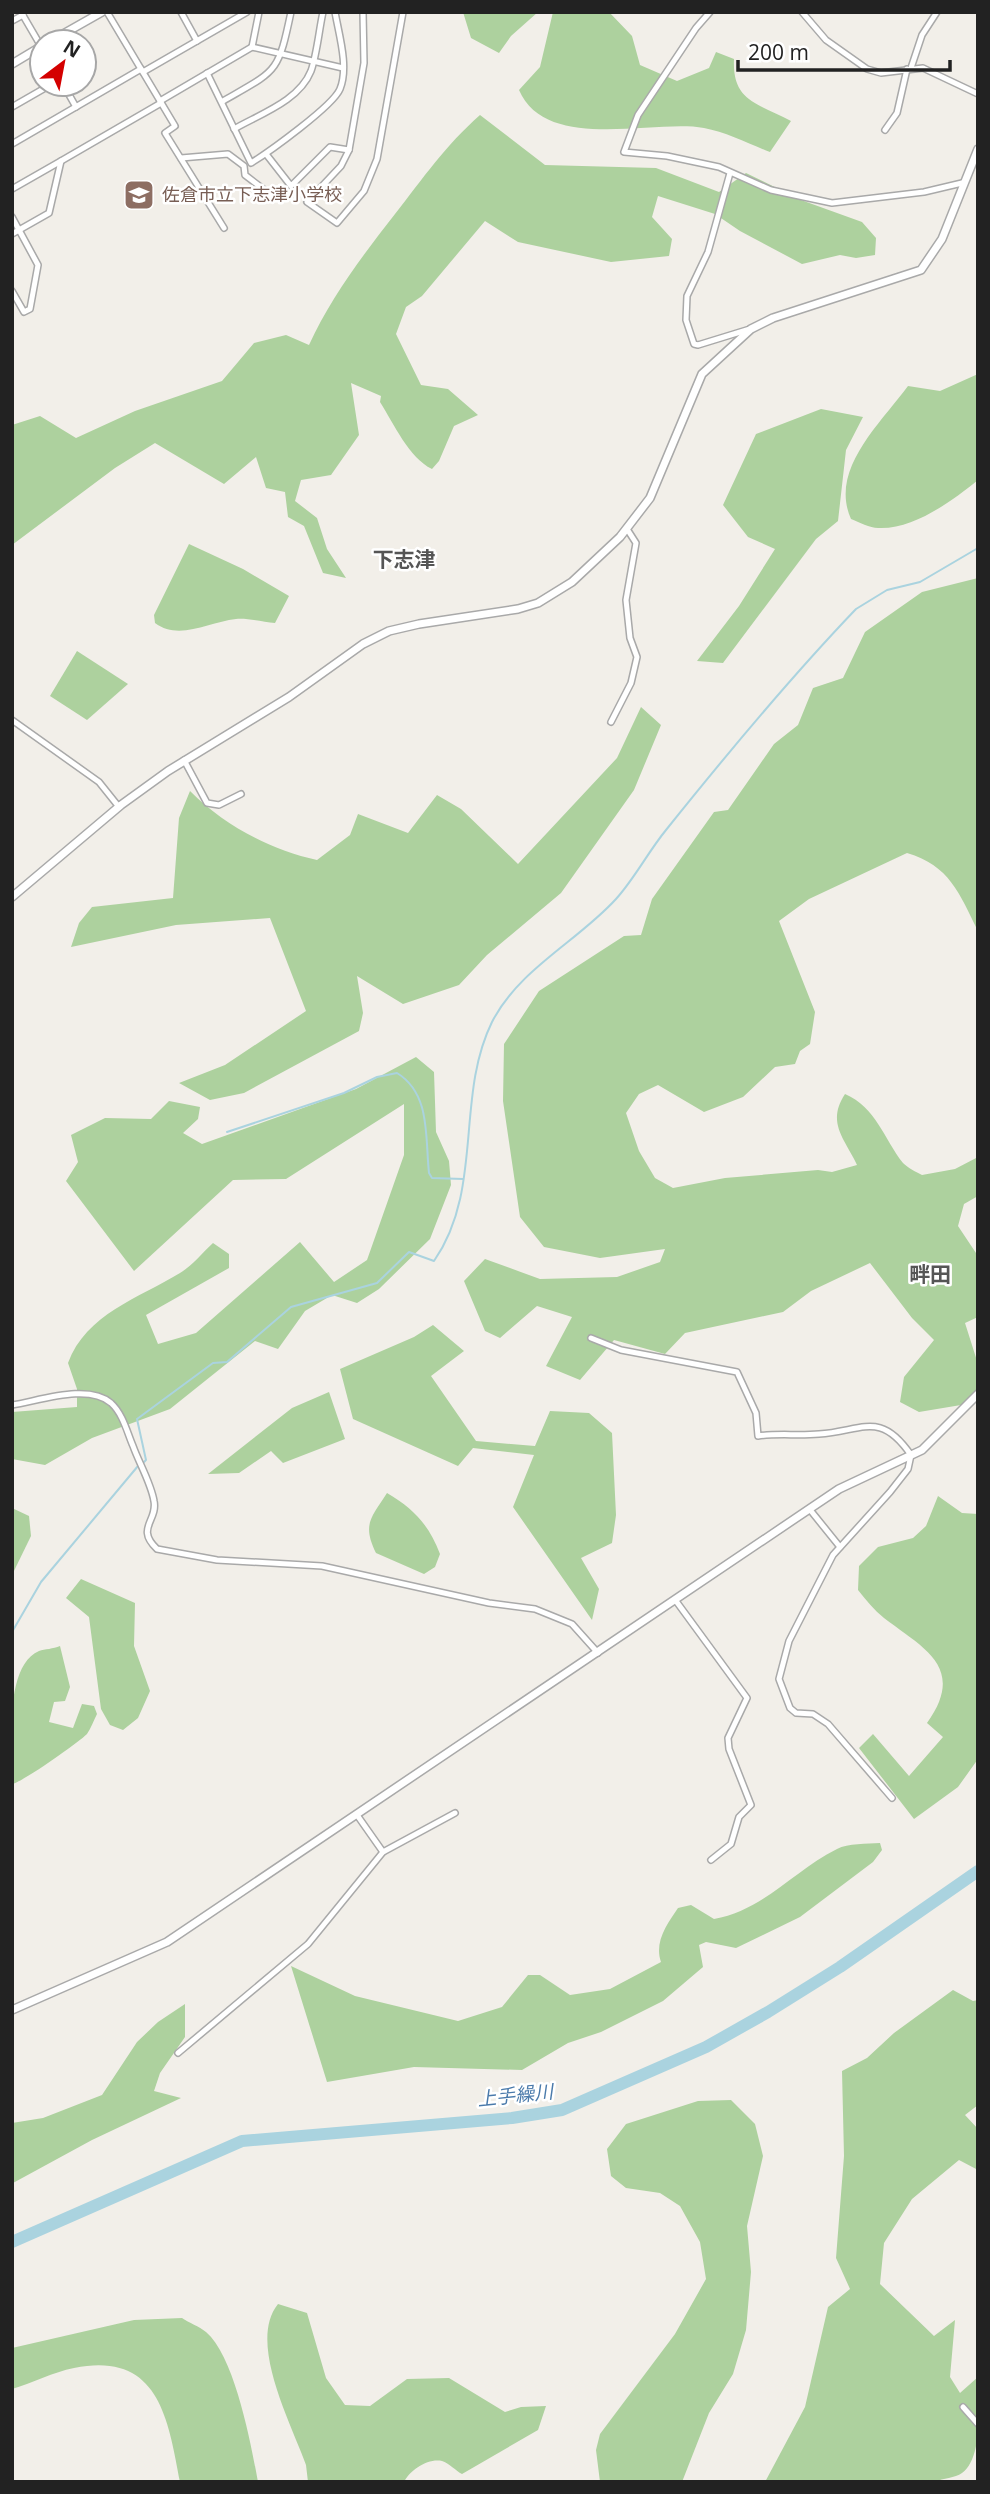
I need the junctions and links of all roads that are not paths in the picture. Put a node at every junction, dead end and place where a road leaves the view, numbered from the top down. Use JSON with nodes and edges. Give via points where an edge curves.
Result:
{"nodes":[{"id":1,"x":105,"y":12,"type":"edge"},
{"id":2,"x":181,"y":12,"type":"edge"},
{"id":3,"x":247,"y":12,"type":"edge"},
{"id":4,"x":259,"y":12,"type":"edge"},
{"id":5,"x":291,"y":12,"type":"edge"},
{"id":6,"x":323,"y":12,"type":"edge"},
{"id":7,"x":335,"y":12,"type":"edge"},
{"id":8,"x":363,"y":12,"type":"edge"},
{"id":9,"x":403,"y":12,"type":"edge"},
{"id":10,"x":710,"y":12,"type":"edge"},
{"id":11,"x":802,"y":12,"type":"edge"},
{"id":12,"x":936,"y":12,"type":"edge"},
{"id":13,"x":22,"y":13,"type":"edge"},
{"id":14,"x":12,"y":21,"type":"edge"},
{"id":15,"x":75,"y":28,"type":"edge"},
{"id":16,"x":197,"y":41,"type":"junction"},
{"id":17,"x":252,"y":47,"type":"junction"},
{"id":18,"x":28,"y":55,"type":"edge"},
{"id":19,"x":282,"y":55,"type":"junction"},
{"id":20,"x":312,"y":61,"type":"junction"},
{"id":21,"x":12,"y":64,"type":"edge"},
{"id":22,"x":343,"y":68,"type":"junction"},
{"id":23,"x":909,"y":68,"type":"junction"},
{"id":24,"x":142,"y":71,"type":"junction"},
{"id":25,"x":207,"y":73,"type":"junction"},
{"id":26,"x":978,"y":94,"type":"edge"},
{"id":27,"x":28,"y":98,"type":"edge"},
{"id":28,"x":71,"y":98,"type":"edge"},
{"id":29,"x":223,"y":101,"type":"junction"},
{"id":30,"x":161,"y":102,"type":"junction"},
{"id":31,"x":12,"y":107,"type":"edge"},
{"id":32,"x":76,"y":107,"type":"junction"},
{"id":33,"x":234,"y":129,"type":"junction"},
{"id":34,"x":885,"y":130,"type":"dead end"},
{"id":35,"x":12,"y":144,"type":"edge"},
{"id":36,"x":978,"y":149,"type":"edge"},
{"id":37,"x":349,"y":150,"type":"junction"},
{"id":38,"x":266,"y":154,"type":"junction"},
{"id":39,"x":181,"y":158,"type":"junction"},
{"id":40,"x":61,"y":161,"type":"junction"},
{"id":41,"x":251,"y":163,"type":"junction"},
{"id":42,"x":244,"y":166,"type":"junction"},
{"id":43,"x":730,"y":173,"type":"junction"},
{"id":44,"x":962,"y":183,"type":"junction"},
{"id":45,"x":12,"y":189,"type":"edge"},
{"id":46,"x":271,"y":195,"type":"dead end"},
{"id":47,"x":12,"y":217,"type":"edge"},
{"id":48,"x":224,"y":228,"type":"dead end"},
{"id":49,"x":20,"y":230,"type":"junction"},
{"id":50,"x":12,"y":234,"type":"edge"},
{"id":51,"x":12,"y":291,"type":"edge"},
{"id":52,"x":751,"y":330,"type":"junction"},
{"id":53,"x":627,"y":529,"type":"junction"},
{"id":54,"x":12,"y":720,"type":"edge"},
{"id":55,"x":611,"y":722,"type":"dead end"},
{"id":56,"x":184,"y":760,"type":"junction"},
{"id":57,"x":242,"y":793,"type":"dead end"},
{"id":58,"x":119,"y":807,"type":"junction"},
{"id":59,"x":12,"y":897,"type":"edge"},
{"id":60,"x":591,"y":1338,"type":"dead end"},
{"id":61,"x":978,"y":1394,"type":"edge"},
{"id":62,"x":12,"y":1405,"type":"edge"},
{"id":63,"x":911,"y":1455,"type":"junction"},
{"id":64,"x":811,"y":1511,"type":"junction"},
{"id":65,"x":840,"y":1547,"type":"junction"},
{"id":66,"x":676,"y":1601,"type":"junction"},
{"id":67,"x":598,"y":1653,"type":"junction"},
{"id":68,"x":892,"y":1798,"type":"dead end"},
{"id":69,"x":455,"y":1813,"type":"dead end"},
{"id":70,"x":357,"y":1815,"type":"junction"},
{"id":71,"x":383,"y":1852,"type":"junction"},
{"id":72,"x":711,"y":1860,"type":"dead end"},
{"id":73,"x":12,"y":2010,"type":"edge"},
{"id":74,"x":178,"y":2053,"type":"dead end"},
{"id":75,"x":963,"y":2407,"type":"dead end"},
{"id":76,"x":978,"y":2424,"type":"edge"}],
"edges":[{"from":1,"to":15,"type":"street"},
{"from":1,"to":24,"type":"street"},
{"from":2,"to":16,"type":"street"},
{"from":3,"to":16,"type":"street"},
{"from":4,"to":17,"type":"street"},
{"from":5,"to":19,"type":"street"},
{"from":6,"to":20,"type":"street"},
{"from":7,"to":22,"type":"street"},
{"from":8,"to":37,"type":"street","via":[[364,63]]},
{"from":9,"to":37,"type":"street","via":[[377,159],[364,191],[337,223],[307,201],[341,166]]},
{"from":10,"to":43,"type":"street","via":[[638,115],[624,152],[667,156]]},
{"from":11,"to":23,"type":"street","via":[[826,40],[867,69],[881,73]]},
{"from":12,"to":23,"type":"street"},
{"from":13,"to":14,"type":"street"},
{"from":16,"to":24,"type":"street"},
{"from":17,"to":19,"type":"street"},
{"from":17,"to":25,"type":"street"},
{"from":18,"to":21,"type":"street"},
{"from":19,"to":20,"type":"street"},
{"from":19,"to":29,"type":"street","via":[[263,78]]},
{"from":20,"to":22,"type":"street"},
{"from":20,"to":33,"type":"street","via":[[310,74],[293,95]]},
{"from":22,"to":38,"type":"street","via":[[339,90]]},
{"from":23,"to":26,"type":"street","via":[[923,68]]},
{"from":23,"to":34,"type":"street","via":[[897,113]]},
{"from":24,"to":30,"type":"street"},
{"from":24,"to":32,"type":"street"},
{"from":25,"to":29,"type":"street"},
{"from":25,"to":30,"type":"street"},
{"from":27,"to":31,"type":"street"},
{"from":28,"to":32,"type":"street"},
{"from":29,"to":33,"type":"street"},
{"from":30,"to":39,"type":"street","via":[[175,126],[165,132]]},
{"from":30,"to":40,"type":"street"},
{"from":32,"to":35,"type":"street"},
{"from":33,"to":41,"type":"street"},
{"from":36,"to":44,"type":"street"},
{"from":37,"to":38,"type":"street","via":[[330,147],[291,186]]},
{"from":38,"to":41,"type":"street"},
{"from":39,"to":42,"type":"street","via":[[228,154]]},
{"from":39,"to":48,"type":"street"},
{"from":40,"to":45,"type":"street"},
{"from":40,"to":49,"type":"street","via":[[49,213]]},
{"from":41,"to":42,"type":"street"},
{"from":42,"to":46,"type":"street","via":[[244,175]]},
{"from":43,"to":44,"type":"street","via":[[771,190],[832,203]]},
{"from":43,"to":52,"type":"street","via":[[708,252],[687,296],[686,320],[698,345]]},
{"from":44,"to":52,"type":"street","via":[[942,239],[921,270],[773,318]]},
{"from":47,"to":49,"type":"street"},
{"from":49,"to":50,"type":"street"},
{"from":49,"to":51,"type":"street","via":[[38,265],[30,309],[24,312]]},
{"from":52,"to":53,"type":"street","via":[[702,374],[650,498]]},
{"from":53,"to":55,"type":"street","via":[[636,543],[626,600],[637,657],[631,683]]},
{"from":53,"to":56,"type":"street","via":[[591,568],[545,599],[518,609],[419,624],[375,637],[289,697]]},
{"from":54,"to":58,"type":"street","via":[[99,782]]},
{"from":56,"to":57,"type":"street","via":[[208,803],[219,805]]},
{"from":56,"to":58,"type":"street"},
{"from":58,"to":59,"type":"street"},
{"from":60,"to":63,"type":"street","via":[[621,1350],[737,1372],[756,1413],[758,1436],[819,1434],[873,1425],[892,1432]]},
{"from":61,"to":63,"type":"street","via":[[932,1441]]},
{"from":62,"to":67,"type":"street","via":[[83,1394],[110,1402],[121,1417],[155,1503],[147,1529],[158,1549],[217,1560],[322,1566],[535,1609],[572,1624]]},
{"from":63,"to":64,"type":"street","via":[[853,1480]]},
{"from":63,"to":65,"type":"street","via":[[908,1469]]},
{"from":64,"to":65,"type":"street"},
{"from":64,"to":66,"type":"street"},
{"from":65,"to":68,"type":"street","via":[[795,1625],[779,1679],[790,1708],[828,1724]]},
{"from":66,"to":67,"type":"street"},
{"from":66,"to":72,"type":"street","via":[[747,1698],[728,1738],[751,1805],[739,1817],[732,1844]]},
{"from":67,"to":70,"type":"street"},
{"from":69,"to":71,"type":"street"},
{"from":70,"to":71,"type":"street"},
{"from":70,"to":73,"type":"street","via":[[167,1942]]},
{"from":71,"to":74,"type":"street","via":[[308,1944]]},
{"from":75,"to":76,"type":"street"}]}
